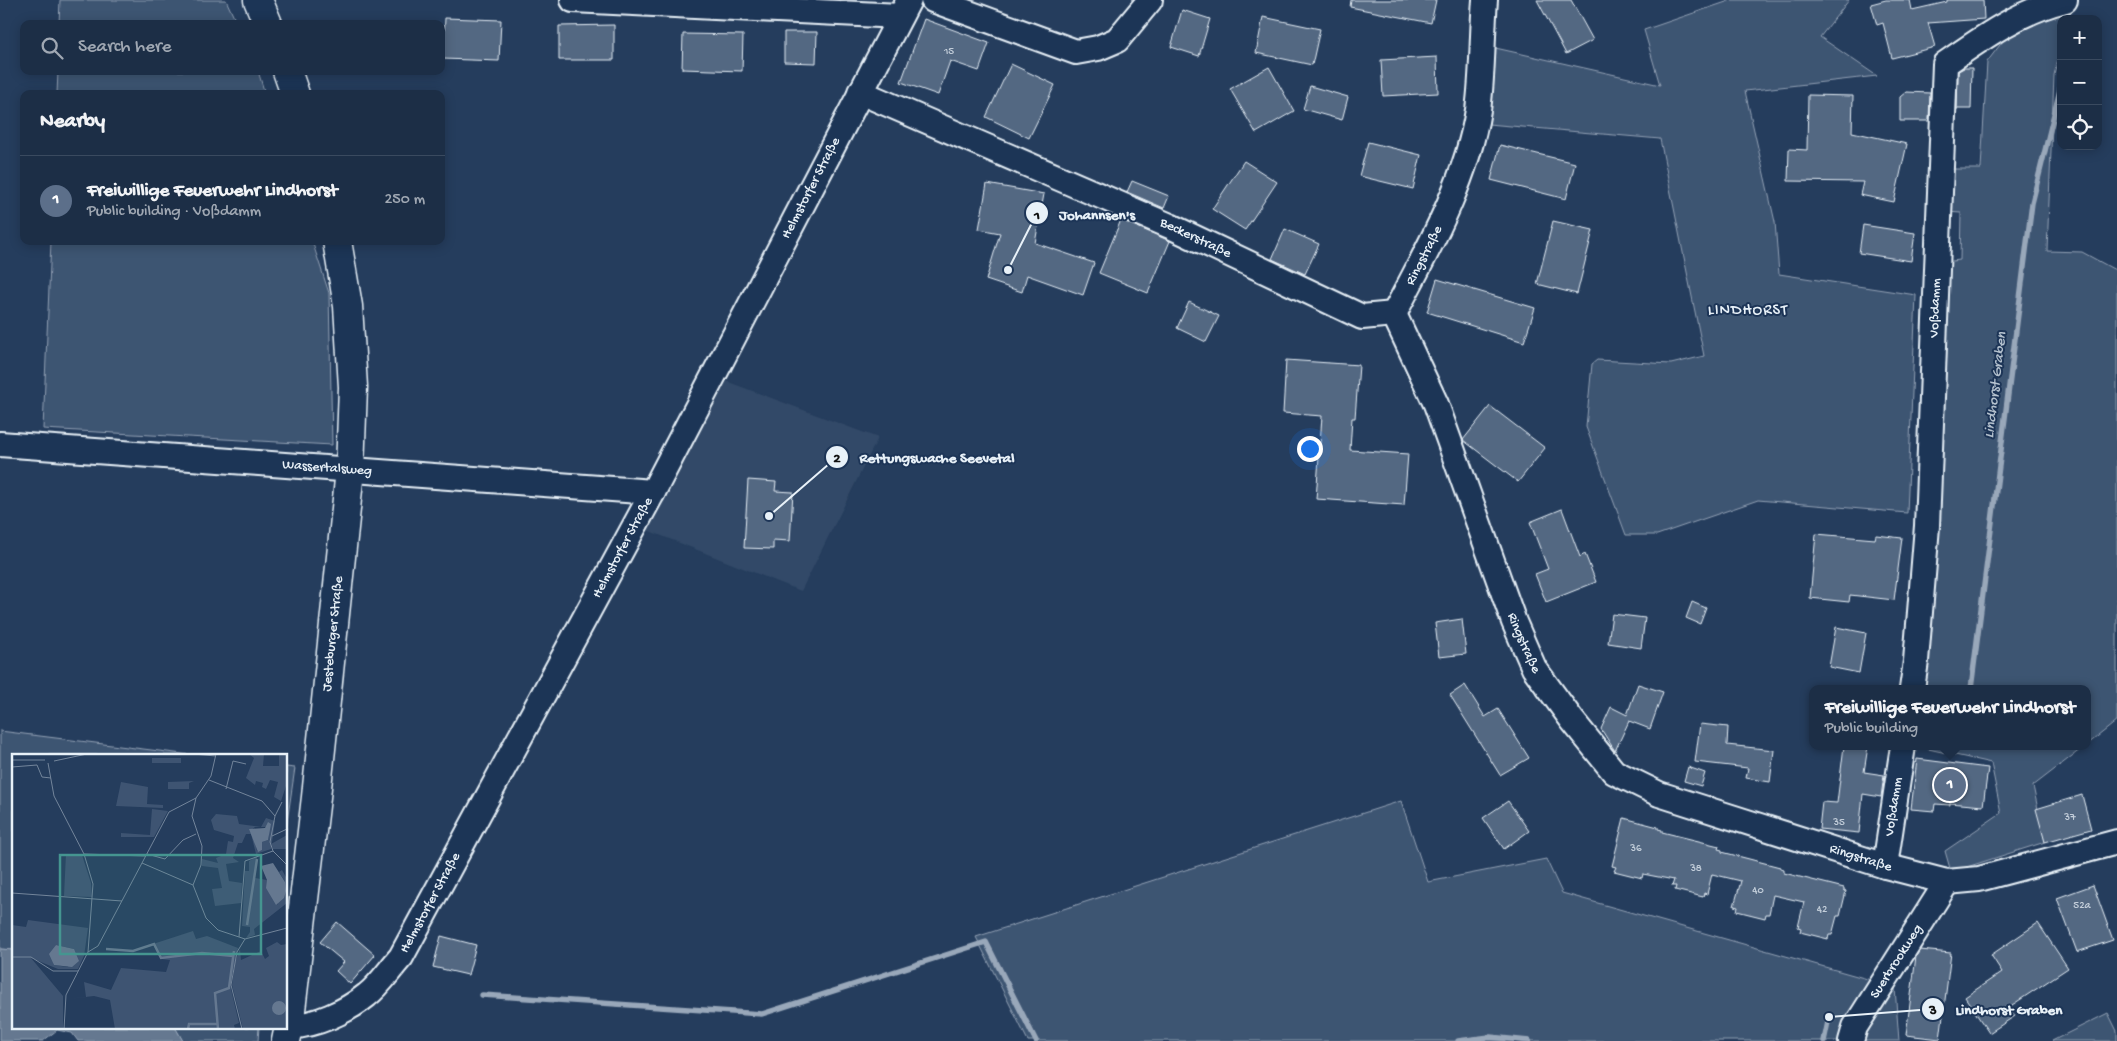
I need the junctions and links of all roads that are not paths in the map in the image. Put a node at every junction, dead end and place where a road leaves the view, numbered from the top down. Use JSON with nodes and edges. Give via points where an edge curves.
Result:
{"nodes":[{"id":1,"x":258,"y":0,"type":"edge"},
{"id":2,"x":573,"y":0,"type":"edge"},
{"id":3,"x":933,"y":0,"type":"edge"},
{"id":4,"x":1150,"y":0,"type":"edge"},
{"id":5,"x":1485,"y":0,"type":"edge"},
{"id":6,"x":2057,"y":1,"type":"edge"},
{"id":7,"x":905,"y":8,"type":"edge"},
{"id":8,"x":266,"y":20,"type":"edge"},
{"id":9,"x":288,"y":75,"type":"edge"},
{"id":10,"x":294,"y":90,"type":"edge"},
{"id":11,"x":860,"y":92,"type":"junction"},
{"id":12,"x":338,"y":245,"type":"edge"},
{"id":13,"x":1394,"y":314,"type":"junction"},
{"id":14,"x":0,"y":444,"type":"edge"},
{"id":15,"x":350,"y":470,"type":"junction"},
{"id":16,"x":653,"y":492,"type":"junction"},
{"id":17,"x":1913,"y":685,"type":"edge"},
{"id":18,"x":1902,"y":750,"type":"edge"},
{"id":19,"x":2117,"y":842,"type":"edge"},
{"id":20,"x":1885,"y":866,"type":"junction"},
{"id":21,"x":1947,"y":882,"type":"junction"},
{"id":22,"x":288,"y":1026,"type":"edge"},
{"id":23,"x":287,"y":1034,"type":"edge"},
{"id":24,"x":1851,"y":1041,"type":"edge"}],
"edges":[{"from":1,"to":8,"type":"main road"},
{"from":2,"to":7,"type":"street"},
{"from":3,"to":4,"type":"street","via":[[1076,52],[1117,40]]},
{"from":5,"to":13,"type":"street","name":"Ringstraße","via":[[1478,110],[1465,158],[1442,222]]},
{"from":6,"to":17,"type":"street","name":"Voßdamm","via":[[1995,29],[1944,64],[1927,526]]},
{"from":7,"to":11,"type":"street","name":"Helmstorfer Straße"},
{"from":9,"to":10,"type":"main road"},
{"from":11,"to":13,"type":"street","name":"Beckerstraße","via":[[1170,226],[1362,317]]},
{"from":11,"to":16,"type":"street","name":"Helmstorfer Straße"},
{"from":12,"to":15,"type":"main road","name":"Jesteburger Straße","via":[[348,306],[353,388]]},
{"from":13,"to":20,"type":"street","name":"Ringstraße","via":[[1436,404],[1514,622],[1534,668],[1614,772],[1659,794]]},
{"from":14,"to":15,"type":"street","name":"Wassertalsweg"},
{"from":15,"to":16,"type":"street","name":"Wassertalsweg"},
{"from":15,"to":22,"type":"main road","name":"Jesteburger Straße","via":[[314,817]]},
{"from":16,"to":23,"type":"street","name":"Helmstorfer Straße","via":[[401,957],[367,995],[334,1015]]},
{"from":18,"to":20,"type":"street","name":"Voßdamm"},
{"from":19,"to":21,"type":"street","name":"Ringstraße","via":[[1979,879]]},
{"from":20,"to":21,"type":"street","name":"Ringstraße"},
{"from":21,"to":24,"type":"street","name":"Suerbrookweg","via":[[1855,1027]]}]}
